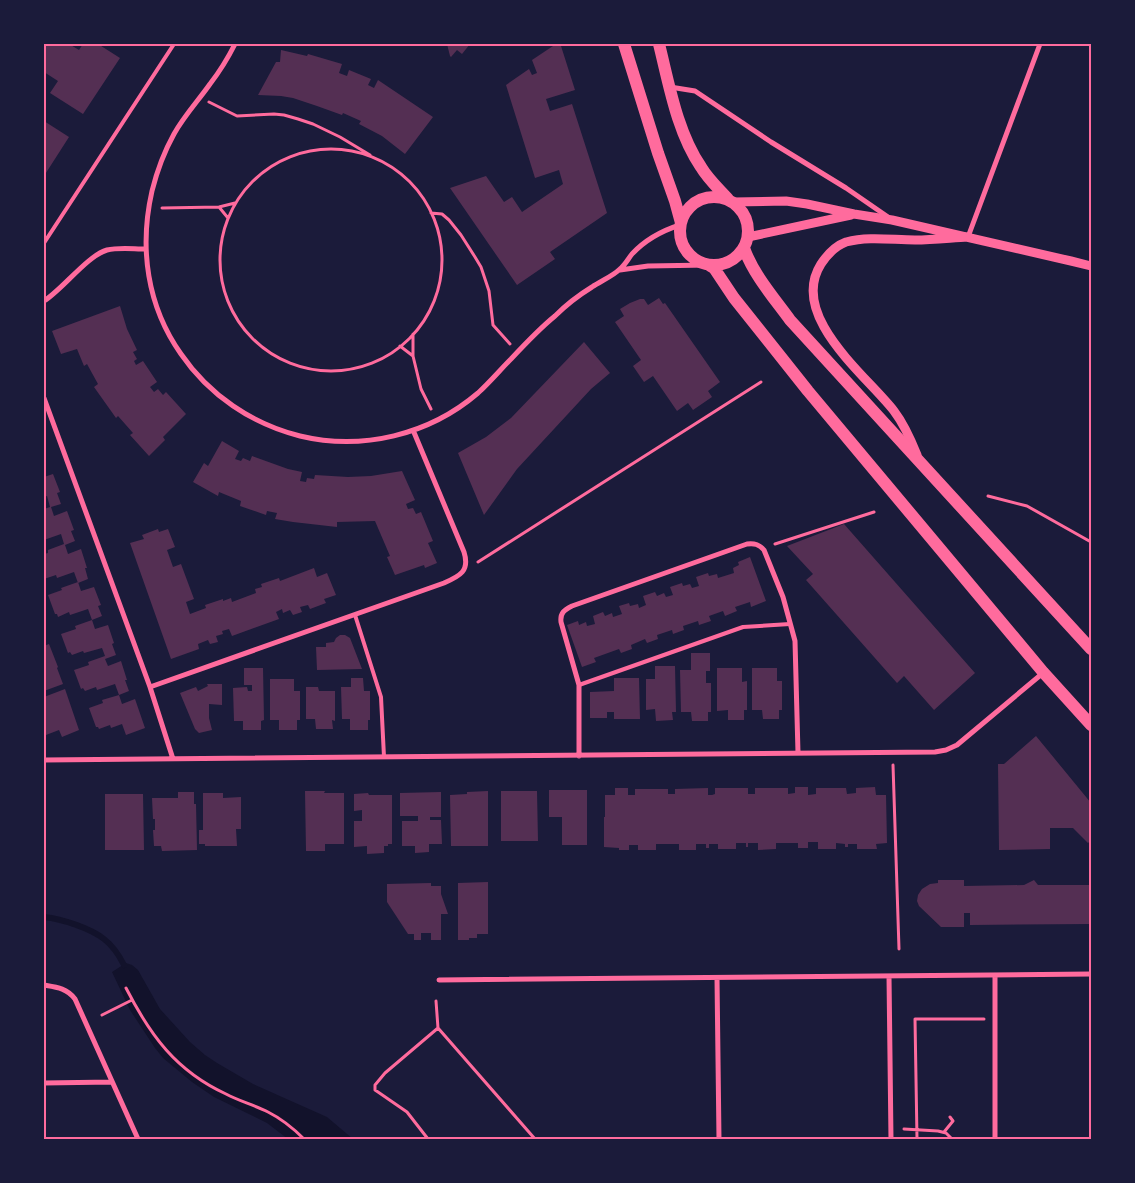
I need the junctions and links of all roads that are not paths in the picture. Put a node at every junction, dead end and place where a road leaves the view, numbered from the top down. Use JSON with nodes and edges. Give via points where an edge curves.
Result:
{"nodes":[{"id":1,"x":174,"y":44,"type":"edge"},
{"id":2,"x":235,"y":44,"type":"edge"},
{"id":3,"x":624,"y":44,"type":"edge"},
{"id":4,"x":659,"y":44,"type":"edge"},
{"id":5,"x":1040,"y":44,"type":"edge"},
{"id":6,"x":669,"y":87,"type":"junction"},
{"id":7,"x":731,"y":201,"type":"junction"},
{"id":8,"x":854,"y":214,"type":"junction"},
{"id":9,"x":892,"y":220,"type":"junction"},
{"id":10,"x":680,"y":224,"type":"junction"},
{"id":11,"x":968,"y":237,"type":"junction"},
{"id":12,"x":44,"y":242,"type":"edge"},
{"id":13,"x":746,"y":243,"type":"junction"},
{"id":14,"x":146,"y":249,"type":"junction"},
{"id":15,"x":709,"y":265,"type":"junction"},
{"id":16,"x":1091,"y":266,"type":"edge"},
{"id":17,"x":620,"y":270,"type":"junction"},
{"id":18,"x":44,"y":301,"type":"edge"},
{"id":19,"x":44,"y":398,"type":"edge"},
{"id":20,"x":413,"y":430,"type":"junction"},
{"id":21,"x":919,"y":461,"type":"junction"},
{"id":22,"x":355,"y":614,"type":"junction"},
{"id":23,"x":790,"y":624,"type":"junction"},
{"id":24,"x":1091,"y":649,"type":"edge"},
{"id":25,"x":1043,"y":672,"type":"junction"},
{"id":26,"x":579,"y":685,"type":"junction"},
{"id":27,"x":150,"y":687,"type":"junction"},
{"id":28,"x":1091,"y":725,"type":"edge"},
{"id":29,"x":798,"y":753,"type":"junction"},
{"id":30,"x":579,"y":756,"type":"junction"},
{"id":31,"x":384,"y":758,"type":"junction"},
{"id":32,"x":173,"y":759,"type":"junction"},
{"id":33,"x":44,"y":760,"type":"edge"},
{"id":34,"x":1091,"y":974,"type":"edge"},
{"id":35,"x":995,"y":975,"type":"junction"},
{"id":36,"x":889,"y":976,"type":"junction"},
{"id":37,"x":717,"y":978,"type":"junction"},
{"id":38,"x":439,"y":980,"type":"dead end"},
{"id":39,"x":44,"y":985,"type":"edge"},
{"id":40,"x":112,"y":1082,"type":"junction"},
{"id":41,"x":44,"y":1083,"type":"edge"},
{"id":42,"x":138,"y":1139,"type":"edge"},
{"id":43,"x":719,"y":1139,"type":"edge"},
{"id":44,"x":891,"y":1139,"type":"edge"},
{"id":45,"x":995,"y":1139,"type":"edge"}],
"edges":[{"from":1,"to":12,"type":"lane"},
{"from":2,"to":14,"type":"street","via":[[216,77],[181,122],[164,153],[148,209]]},
{"from":3,"to":10,"type":"main road"},
{"from":4,"to":6,"type":"main road"},
{"from":5,"to":11,"type":"street"},
{"from":6,"to":7,"type":"main road","via":[[691,151],[712,182]]},
{"from":6,"to":9,"type":"street","via":[[694,90]]},
{"from":7,"to":8,"type":"street","via":[[786,201]]},
{"from":7,"to":10,"type":"main road","via":[[713,197],[698,200],[686,211]]},
{"from":7,"to":13,"type":"main road","via":[[746,218]]},
{"from":8,"to":9,"type":"street"},
{"from":8,"to":13,"type":"street"},
{"from":9,"to":11,"type":"street"},
{"from":10,"to":15,"type":"main road","via":[[680,238],[686,251]]},
{"from":10,"to":17,"type":"street","via":[[651,237]]},
{"from":11,"to":16,"type":"street"},
{"from":11,"to":21,"type":"street","via":[[866,239],[845,243],[826,257],[815,279],[816,307],[828,335],[898,416]]},
{"from":13,"to":15,"type":"main road","via":[[738,256],[729,262]]},
{"from":13,"to":21,"type":"main road","via":[[747,258],[790,320]]},
{"from":14,"to":18,"type":"street","via":[[101,253]]},
{"from":14,"to":20,"type":"street","via":[[153,293],[177,348],[202,380],[238,410],[283,431],[327,440],[371,440]]},
{"from":15,"to":17,"type":"street"},
{"from":15,"to":25,"type":"main road","via":[[808,392]]},
{"from":17,"to":20,"type":"street","via":[[566,306],[479,392],[437,420]]},
{"from":19,"to":27,"type":"street"},
{"from":20,"to":22,"type":"street","via":[[466,563],[462,572],[452,580]]},
{"from":21,"to":24,"type":"main road"},
{"from":22,"to":27,"type":"street"},
{"from":22,"to":31,"type":"lane","via":[[380,697]]},
{"from":23,"to":26,"type":"lane","via":[[742,627]]},
{"from":23,"to":26,"type":"street","via":[[781,592],[762,548],[746,544],[565,609],[561,622]]},
{"from":23,"to":29,"type":"street","via":[[795,646]]},
{"from":25,"to":28,"type":"main road"},
{"from":25,"to":29,"type":"street","via":[[954,747],[946,750]]},
{"from":26,"to":30,"type":"street"},
{"from":27,"to":32,"type":"street"},
{"from":29,"to":30,"type":"street"},
{"from":30,"to":31,"type":"street"},
{"from":31,"to":32,"type":"street"},
{"from":32,"to":33,"type":"street"},
{"from":34,"to":35,"type":"street"},
{"from":35,"to":36,"type":"street"},
{"from":35,"to":45,"type":"street"},
{"from":36,"to":37,"type":"street"},
{"from":36,"to":44,"type":"street"},
{"from":37,"to":38,"type":"street"},
{"from":37,"to":43,"type":"street"},
{"from":39,"to":40,"type":"street","via":[[62,988],[72,995]]},
{"from":40,"to":41,"type":"street"},
{"from":40,"to":42,"type":"street"}]}
